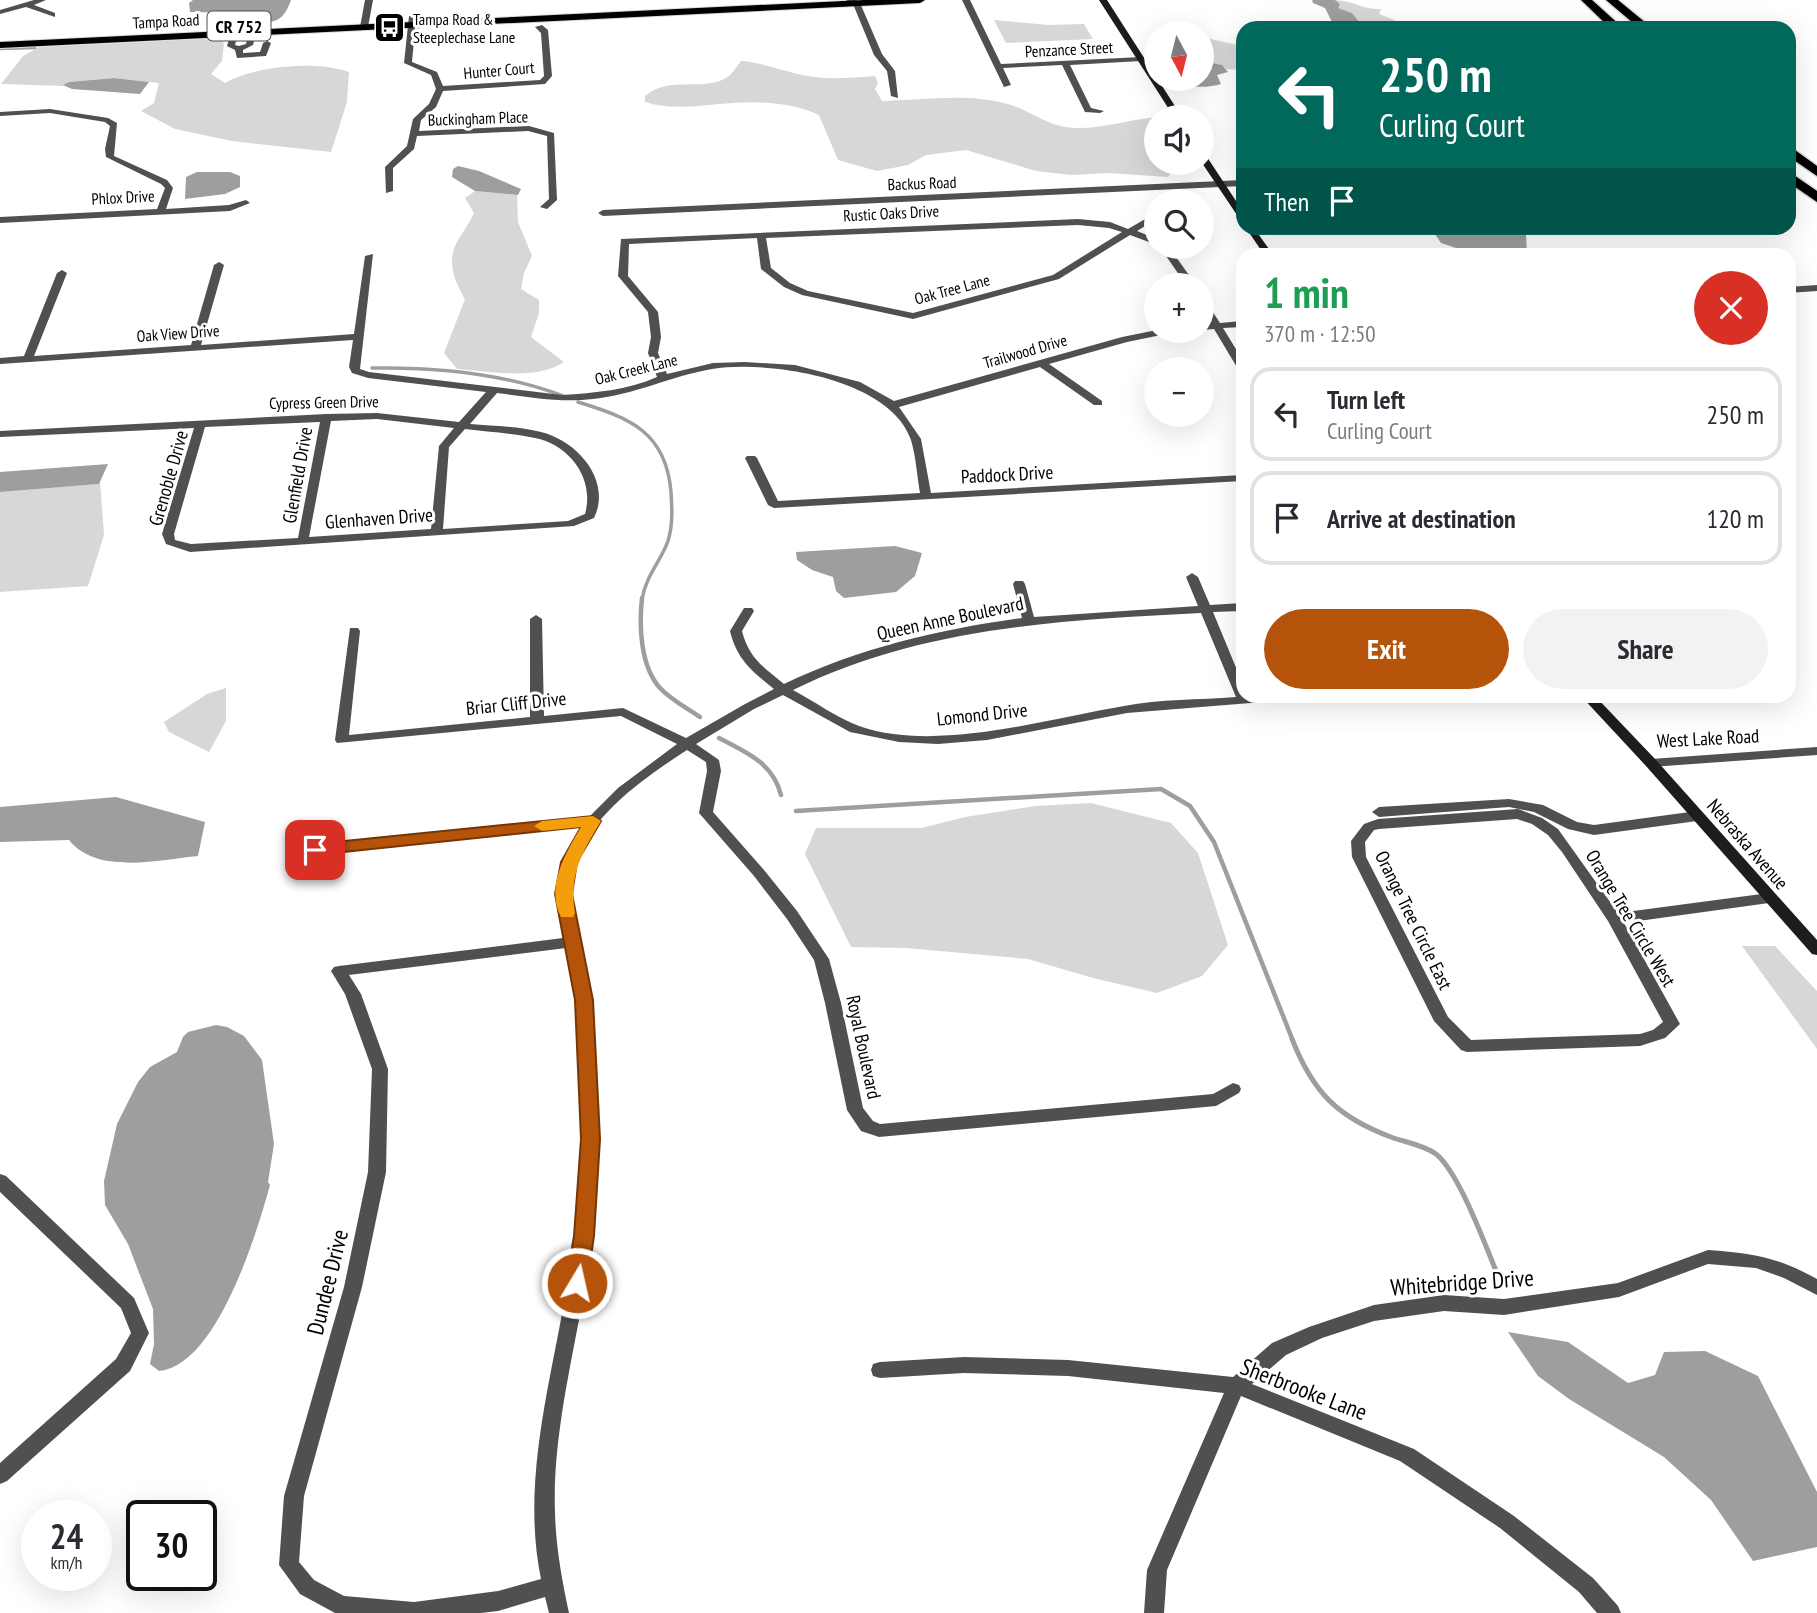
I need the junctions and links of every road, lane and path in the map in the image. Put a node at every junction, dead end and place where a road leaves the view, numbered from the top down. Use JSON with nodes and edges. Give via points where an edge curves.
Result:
{"nodes":[{"id":1,"x":42,"y":0,"type":"edge"},
{"id":2,"x":369,"y":0,"type":"edge"},
{"id":3,"x":788,"y":0,"type":"edge"},
{"id":4,"x":920,"y":0,"type":"edge"},
{"id":5,"x":967,"y":0,"type":"edge"},
{"id":6,"x":1103,"y":0,"type":"edge"},
{"id":7,"x":1586,"y":0,"type":"edge"},
{"id":8,"x":1611,"y":0,"type":"edge"},
{"id":9,"x":853,"y":1,"type":"edge"},
{"id":10,"x":28,"y":5,"type":"junction"},
{"id":11,"x":1621,"y":5,"type":"edge"},
{"id":12,"x":0,"y":12,"type":"edge"},
{"id":13,"x":580,"y":13,"type":"junction"},
{"id":14,"x":52,"y":15,"type":"dead end"},
{"id":15,"x":412,"y":21,"type":"junction"},
{"id":16,"x":1609,"y":21,"type":"edge"},
{"id":17,"x":1638,"y":21,"type":"edge"},
{"id":18,"x":365,"y":23,"type":"junction"},
{"id":19,"x":539,"y":27,"type":"dead end"},
{"id":20,"x":252,"y":33,"type":"junction"},
{"id":21,"x":234,"y":34,"type":"junction"},
{"id":22,"x":0,"y":38,"type":"edge"},
{"id":23,"x":267,"y":43,"type":"dead end"},
{"id":24,"x":0,"y":45,"type":"edge"},
{"id":25,"x":239,"y":48,"type":"junction"},
{"id":26,"x":1141,"y":59,"type":"junction"},
{"id":27,"x":1065,"y":63,"type":"junction"},
{"id":28,"x":998,"y":66,"type":"junction"},
{"id":29,"x":1007,"y":85,"type":"dead end"},
{"id":30,"x":440,"y":89,"type":"junction"},
{"id":31,"x":895,"y":96,"type":"dead end"},
{"id":32,"x":1170,"y":105,"type":"edge"},
{"id":33,"x":1100,"y":111,"type":"dead end"},
{"id":34,"x":3,"y":113,"type":"edge"},
{"id":35,"x":0,"y":125,"type":"edge"},
{"id":36,"x":412,"y":134,"type":"junction"},
{"id":37,"x":1796,"y":155,"type":"edge"},
{"id":38,"x":1817,"y":172,"type":"edge"},
{"id":39,"x":1214,"y":175,"type":"edge"},
{"id":40,"x":1796,"y":181,"type":"edge"},
{"id":41,"x":1236,"y":183,"type":"edge"},
{"id":42,"x":1220,"y":184,"type":"junction"},
{"id":43,"x":389,"y":191,"type":"dead end"},
{"id":44,"x":1817,"y":198,"type":"edge"},
{"id":45,"x":246,"y":203,"type":"dead end"},
{"id":46,"x":544,"y":206,"type":"dead end"},
{"id":47,"x":1236,"y":207,"type":"edge"},
{"id":48,"x":161,"y":211,"type":"junction"},
{"id":49,"x":603,"y":213,"type":"dead end"},
{"id":50,"x":0,"y":220,"type":"edge"},
{"id":51,"x":1144,"y":224,"type":"edge"},
{"id":52,"x":1133,"y":232,"type":"junction"},
{"id":53,"x":761,"y":235,"type":"junction"},
{"id":54,"x":1144,"y":237,"type":"edge"},
{"id":55,"x":370,"y":256,"type":"dead end"},
{"id":56,"x":219,"y":265,"type":"dead end"},
{"id":57,"x":62,"y":273,"type":"dead end"},
{"id":58,"x":1817,"y":288,"type":"edge"},
{"id":59,"x":1796,"y":289,"type":"edge"},
{"id":60,"x":1214,"y":321,"type":"edge"},
{"id":61,"x":1236,"y":324,"type":"edge"},
{"id":62,"x":1214,"y":326,"type":"edge"},
{"id":63,"x":1217,"y":326,"type":"junction"},
{"id":64,"x":1144,"y":335,"type":"edge"},
{"id":65,"x":359,"y":338,"type":"junction"},
{"id":66,"x":195,"y":348,"type":"junction"},
{"id":67,"x":1236,"y":357,"type":"edge"},
{"id":68,"x":28,"y":359,"type":"junction"},
{"id":69,"x":0,"y":361,"type":"edge"},
{"id":70,"x":1041,"y":363,"type":"junction"},
{"id":71,"x":663,"y":378,"type":"junction"},
{"id":72,"x":494,"y":390,"type":"junction"},
{"id":73,"x":1098,"y":403,"type":"dead end"},
{"id":74,"x":893,"y":405,"type":"junction"},
{"id":75,"x":326,"y":417,"type":"junction"},
{"id":76,"x":201,"y":422,"type":"junction"},
{"id":77,"x":464,"y":426,"type":"junction"},
{"id":78,"x":0,"y":434,"type":"edge"},
{"id":79,"x":751,"y":458,"type":"dead end"},
{"id":80,"x":1236,"y":478,"type":"edge"},
{"id":81,"x":926,"y":496,"type":"junction"},
{"id":82,"x":590,"y":516,"type":"joint"},
{"id":83,"x":437,"y":532,"type":"junction"},
{"id":84,"x":303,"y":540,"type":"junction"},
{"id":85,"x":170,"y":542,"type":"joint"},
{"id":86,"x":1192,"y":577,"type":"dead end"},
{"id":87,"x":1019,"y":584,"type":"dead end"},
{"id":88,"x":1236,"y":607,"type":"edge"},
{"id":89,"x":1205,"y":609,"type":"junction"},
{"id":90,"x":748,"y":611,"type":"dead end"},
{"id":91,"x":536,"y":619,"type":"dead end"},
{"id":92,"x":1029,"y":621,"type":"junction"},
{"id":93,"x":354,"y":631,"type":"dead end"},
{"id":94,"x":1236,"y":681,"type":"edge"},
{"id":95,"x":782,"y":689,"type":"junction"},
{"id":96,"x":1236,"y":698,"type":"edge"},
{"id":97,"x":1594,"y":703,"type":"edge"},
{"id":98,"x":537,"y":721,"type":"junction"},
{"id":99,"x":686,"y":743,"type":"junction"},
{"id":100,"x":1817,"y":751,"type":"edge"},
{"id":101,"x":1651,"y":763,"type":"junction"},
{"id":102,"x":1379,"y":812,"type":"dead end"},
{"id":103,"x":1518,"y":814,"type":"joint"},
{"id":104,"x":1697,"y":816,"type":"junction"},
{"id":105,"x":593,"y":821,"type":"junction"},
{"id":106,"x":315,"y":850,"type":"dead end"},
{"id":107,"x":1769,"y":898,"type":"junction"},
{"id":108,"x":1614,"y":919,"type":"junction"},
{"id":109,"x":572,"y":942,"type":"junction"},
{"id":110,"x":1817,"y":950,"type":"edge"},
{"id":111,"x":1672,"y":1024,"type":"joint"},
{"id":112,"x":1233,"y":1089,"type":"dead end"},
{"id":113,"x":0,"y":1181,"type":"edge"},
{"id":114,"x":1817,"y":1288,"type":"edge"},
{"id":115,"x":880,"y":1370,"type":"dead end"},
{"id":116,"x":1236,"y":1386,"type":"junction"},
{"id":117,"x":0,"y":1475,"type":"edge"},
{"id":118,"x":550,"y":1586,"type":"junction"},
{"id":119,"x":559,"y":1613,"type":"edge"},
{"id":120,"x":1154,"y":1613,"type":"edge"},
{"id":121,"x":1611,"y":1613,"type":"edge"}],
"edges":[{"from":1,"to":10,"type":"street"},
{"from":2,"to":18,"type":"street"},
{"from":3,"to":13,"type":"main road","name":"Tampa Road","number":"CR 752"},
{"from":4,"to":9,"type":"main road","name":"Tampa Road","number":"CR 752"},
{"from":5,"to":28,"type":"street"},
{"from":6,"to":26,"type":"street"},
{"from":7,"to":16,"type":"highway"},
{"from":8,"to":11,"type":"highway"},
{"from":9,"to":13,"type":"main road","name":"Tampa Road","number":"CR 752"},
{"from":9,"to":31,"type":"street","via":[[878,55],[891,71]]},
{"from":10,"to":12,"type":"street"},
{"from":10,"to":14,"type":"street"},
{"from":11,"to":17,"type":"highway"},
{"from":13,"to":15,"type":"main road","name":"Tampa Road","number":"CR 752"},
{"from":15,"to":18,"type":"main road","name":"Tampa Road","number":"CR 752"},
{"from":15,"to":30,"type":"street","via":[[408,63],[434,74]]},
{"from":18,"to":20,"type":"main road","name":"Tampa Road","number":"CR 752"},
{"from":18,"to":22,"type":"main road","name":"Tampa Road","number":"CR 752"},
{"from":19,"to":30,"type":"street","name":"Hunter Court","via":[[545,32],[548,76],[542,82]]},
{"from":20,"to":21,"type":"main road","name":"Tampa Road","number":"CR 752"},
{"from":20,"to":25,"type":"street","via":[[249,45]]},
{"from":21,"to":24,"type":"main road","name":"Tampa Road","number":"CR 752"},
{"from":21,"to":25,"type":"street","via":[[231,46]]},
{"from":23,"to":25,"type":"street","via":[[264,54],[246,57],[238,54]]},
{"from":26,"to":27,"type":"street","name":"Penzance Street"},
{"from":26,"to":32,"type":"street"},
{"from":27,"to":28,"type":"street","name":"Penzance Street"},
{"from":27,"to":33,"type":"street","via":[[1088,110]]},
{"from":28,"to":29,"type":"street"},
{"from":30,"to":36,"type":"street","via":[[433,105],[416,119]]},
{"from":34,"to":35,"type":"street"},
{"from":34,"to":48,"type":"street","via":[[50,111],[108,120],[114,125],[110,157],[164,181],[169,188]]},
{"from":36,"to":43,"type":"street","via":[[411,146],[388,172]]},
{"from":36,"to":46,"type":"street","name":"Buckingham Place","via":[[529,128],[551,135],[553,200]]},
{"from":37,"to":38,"type":"highway"},
{"from":39,"to":42,"type":"street"},
{"from":40,"to":44,"type":"highway"},
{"from":41,"to":42,"type":"street","name":"Backus Road"},
{"from":42,"to":47,"type":"street"},
{"from":42,"to":49,"type":"street","name":"Backus Road"},
{"from":45,"to":48,"type":"street","name":"Phlox Drive"},
{"from":48,"to":50,"type":"street","name":"Phlox Drive"},
{"from":51,"to":52,"type":"street","name":"Oak Tree Lane"},
{"from":52,"to":53,"type":"street","name":"Rustic Oaks Drive","via":[[1078,222]]},
{"from":52,"to":53,"type":"street","name":"Oak Tree Lane","via":[[1055,277],[913,316],[787,285],[766,268]]},
{"from":52,"to":54,"type":"street","name":"Rustic Oaks Drive"},
{"from":53,"to":71,"type":"street","name":"Rustic Oaks Drive","via":[[624,241],[623,276],[653,313],[653,353]]},
{"from":55,"to":65,"type":"street","name":"Oak Creek Lane"},
{"from":56,"to":66,"type":"street"},
{"from":57,"to":68,"type":"street"},
{"from":58,"to":59,"type":"street"},
{"from":60,"to":63,"type":"street"},
{"from":61,"to":63,"type":"street"},
{"from":62,"to":63,"type":"street"},
{"from":63,"to":67,"type":"street"},
{"from":64,"to":70,"type":"street","name":"Trailwood Drive"},
{"from":65,"to":66,"type":"street","name":"Oak View Drive"},
{"from":65,"to":72,"type":"street","name":"Oak Creek Lane","via":[[356,371]]},
{"from":66,"to":68,"type":"street","name":"Oak View Drive"},
{"from":68,"to":69,"type":"street","name":"Oak View Drive"},
{"from":70,"to":73,"type":"street"},
{"from":70,"to":74,"type":"street","name":"Trailwood Drive"},
{"from":71,"to":72,"type":"street","name":"Oak Creek Lane","via":[[594,396],[562,398]]},
{"from":71,"to":74,"type":"street","name":"Oak Creek Lane","via":[[713,366],[795,368],[856,384]]},
{"from":72,"to":77,"type":"street"},
{"from":74,"to":81,"type":"street","name":"Oak Creek Lane","via":[[916,439]]},
{"from":75,"to":76,"type":"street","name":"Cypress Green Drive"},
{"from":75,"to":77,"type":"street","name":"Cypress Green Drive","via":[[377,416]]},
{"from":75,"to":84,"type":"street","name":"Glenfield Drive"},
{"from":76,"to":78,"type":"street","name":"Cypress Green Drive"},
{"from":76,"to":85,"type":"street","name":"Grenoble Drive","via":[[168,534]]},
{"from":77,"to":82,"type":"street","name":"Cypress Green Drive","via":[[540,435],[558,442],[586,466],[593,479]]},
{"from":77,"to":83,"type":"street","via":[[444,446]]},
{"from":79,"to":81,"type":"street","name":"Paddock Drive","via":[[774,505]]},
{"from":80,"to":81,"type":"street","name":"Paddock Drive"},
{"from":82,"to":83,"type":"street","name":"Glenhaven Drive","via":[[570,524]]},
{"from":83,"to":84,"type":"street","name":"Glenhaven Drive"},
{"from":84,"to":85,"type":"street","name":"Glenhaven Drive","via":[[190,548]]},
{"from":86,"to":89,"type":"street"},
{"from":87,"to":92,"type":"street"},
{"from":88,"to":89,"type":"street","name":"Queen Anne Boulevard"},
{"from":89,"to":92,"type":"street","name":"Queen Anne Boulevard"},
{"from":89,"to":94,"type":"street"},
{"from":90,"to":95,"type":"street","name":"Lomond Drive","via":[[736,631],[740,647],[750,662]]},
{"from":91,"to":98,"type":"street"},
{"from":92,"to":95,"type":"street","name":"Queen Anne Boulevard","via":[[878,652]]},
{"from":93,"to":98,"type":"street","name":"Briar Cliff Drive","via":[[342,740]]},
{"from":95,"to":96,"type":"street","name":"Lomond Drive","via":[[864,732],[938,740],[1035,729],[1127,709]]},
{"from":95,"to":99,"type":"street","name":"Queen Anne Boulevard"},
{"from":97,"to":101,"type":"street","name":"West Lake Road"},
{"from":98,"to":99,"type":"street","name":"Briar Cliff Drive","via":[[623,712]]},
{"from":99,"to":105,"type":"street","name":"Queen Anne Boulevard","via":[[626,786]]},
{"from":99,"to":112,"type":"street","name":"Royal Boulevard","via":[[714,765],[706,807],[709,819],[759,873],[821,960],[855,1110],[867,1126],[879,1131],[1128,1110],[1216,1100]]},
{"from":100,"to":101,"type":"street","name":"West Lake Road"},
{"from":101,"to":104,"type":"street","name":"Nebraska Avenue"},
{"from":102,"to":104,"type":"street","via":[[1509,803],[1538,808],[1573,826],[1594,830]]},
{"from":103,"to":108,"type":"street","name":"Orange Tree Circle West","via":[[1553,832]]},
{"from":103,"to":111,"type":"street","name":"Orange Tree Circle East","via":[[1378,824],[1369,827],[1358,841],[1359,857],[1442,1021],[1467,1046],[1640,1040]]},
{"from":104,"to":107,"type":"street","name":"Nebraska Avenue"},
{"from":105,"to":106,"type":"street"},
{"from":105,"to":109,"type":"street","name":"Queen Anne Boulevard","via":[[569,862],[564,894]]},
{"from":107,"to":108,"type":"street"},
{"from":107,"to":110,"type":"street","name":"Nebraska Avenue"},
{"from":108,"to":111,"type":"street","name":"Orange Tree Circle West"},
{"from":109,"to":118,"type":"street","name":"Queen Anne Boulevard","via":[[584,1000],[591,1139],[584,1236],[546,1465],[542,1521]]},
{"from":109,"to":118,"type":"street","name":"Dundee Drive","via":[[339,971],[353,994],[380,1069],[377,1172],[353,1287],[294,1496],[289,1565],[307,1587],[342,1606],[414,1612],[498,1601]]},
{"from":113,"to":117,"type":"street","via":[[128,1303],[140,1333],[123,1366]]},
{"from":114,"to":116,"type":"street","name":"Whitebridge Drive","via":[[1756,1261],[1708,1257],[1619,1290],[1504,1307],[1444,1303],[1374,1313],[1279,1349]]},
{"from":115,"to":116,"type":"street","name":"Sherbrooke Lane","via":[[964,1365],[1068,1368]]},
{"from":116,"to":120,"type":"street","name":"Whitebridge Drive","via":[[1157,1570]]},
{"from":116,"to":121,"type":"street","name":"Sherbrooke Lane","via":[[1407,1455],[1507,1522],[1586,1585]]},
{"from":118,"to":119,"type":"street","name":"Queen Anne Boulevard"}]}
